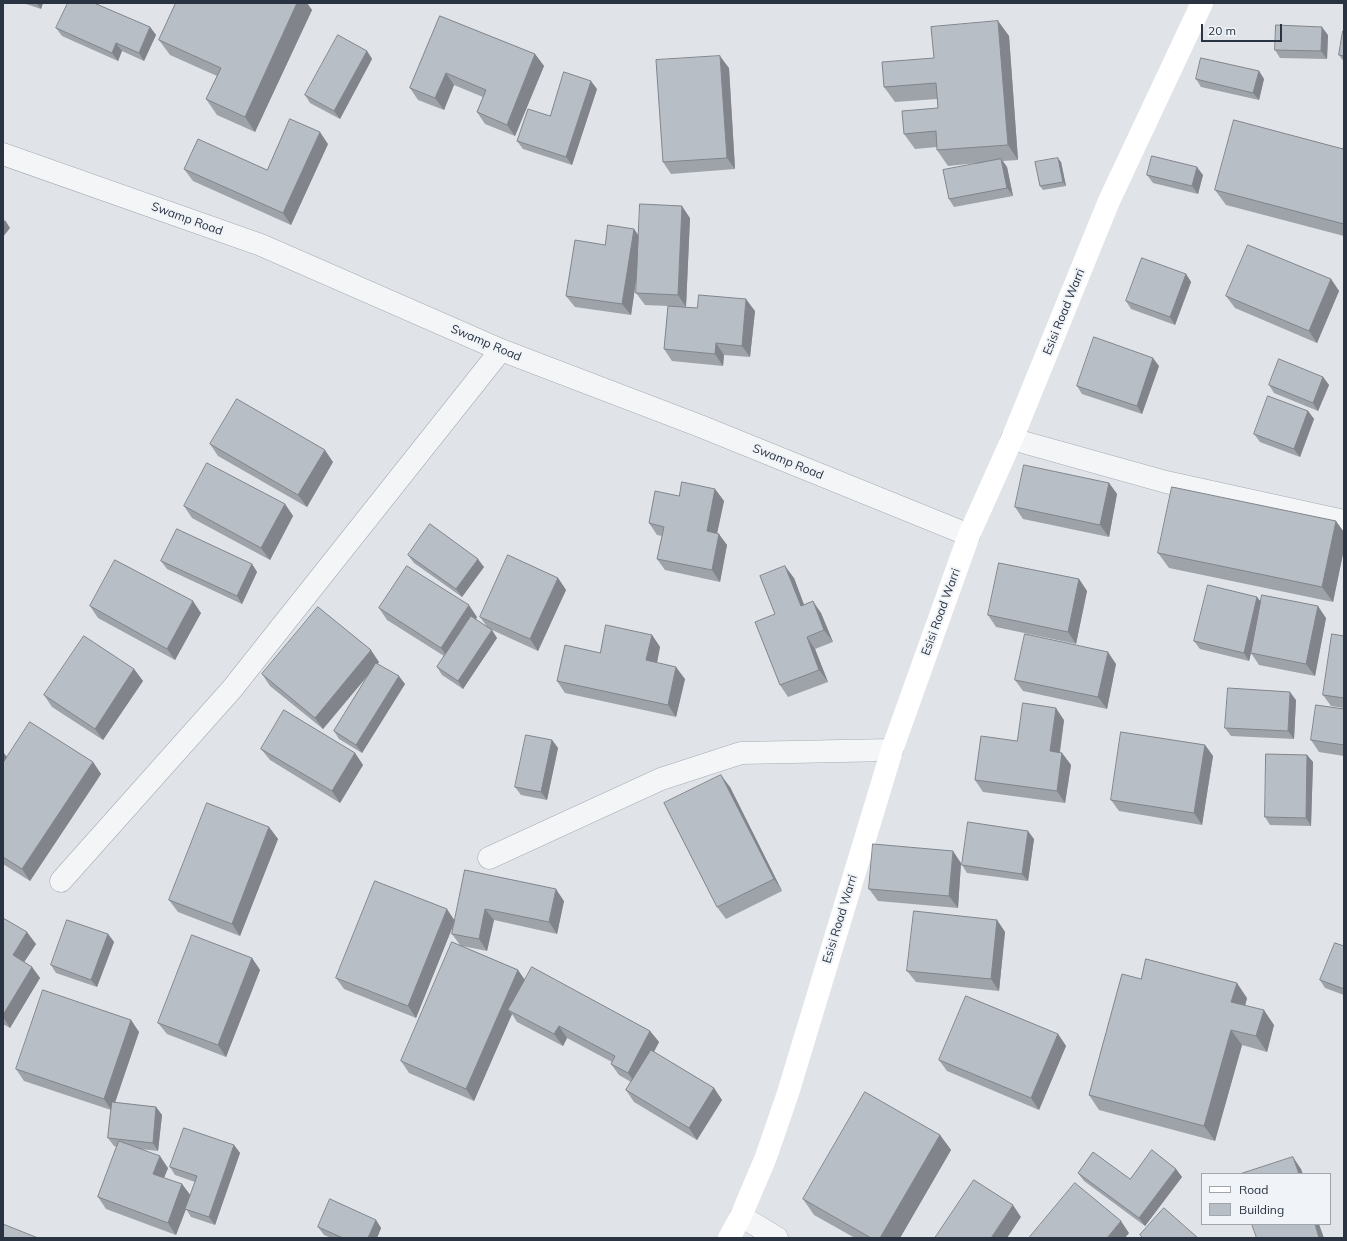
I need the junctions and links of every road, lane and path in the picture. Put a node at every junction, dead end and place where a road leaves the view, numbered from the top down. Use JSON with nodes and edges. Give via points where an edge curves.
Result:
{"nodes":[{"id":1,"x":1202,"y":3,"type":"edge"},
{"id":2,"x":3,"y":154,"type":"edge"},
{"id":3,"x":501,"y":350,"type":"junction"},
{"id":4,"x":1012,"y":439,"type":"junction"},
{"id":5,"x":1344,"y":521,"type":"edge"},
{"id":6,"x":969,"y":535,"type":"junction"},
{"id":7,"x":892,"y":750,"type":"junction"},
{"id":8,"x":489,"y":858,"type":"dead end"},
{"id":9,"x":61,"y":881,"type":"dead end"},
{"id":10,"x":740,"y":1216,"type":"junction"},
{"id":11,"x":728,"y":1238,"type":"edge"},
{"id":12,"x":777,"y":1238,"type":"edge"}],
"edges":[{"from":1,"to":4,"type":"street","name":"Esisi Road Warri","via":[[1109,201]]},
{"from":2,"to":3,"type":"street","name":"Swamp Road","via":[[261,245]]},
{"from":3,"to":6,"type":"street","name":"Swamp Road","via":[[700,426]]},
{"from":3,"to":9,"type":"street","via":[[232,690]]},
{"from":4,"to":5,"type":"street","via":[[1166,482]]},
{"from":4,"to":6,"type":"street","name":"Esisi Road Warri"},
{"from":6,"to":7,"type":"street","name":"Esisi Road Warri"},
{"from":7,"to":8,"type":"street","via":[[741,753],[661,779]]},
{"from":7,"to":10,"type":"street","name":"Esisi Road Warri","via":[[785,1100],[766,1157]]},
{"from":10,"to":11,"type":"street","name":"Esisi Road Warri"},
{"from":10,"to":12,"type":"street"}]}
